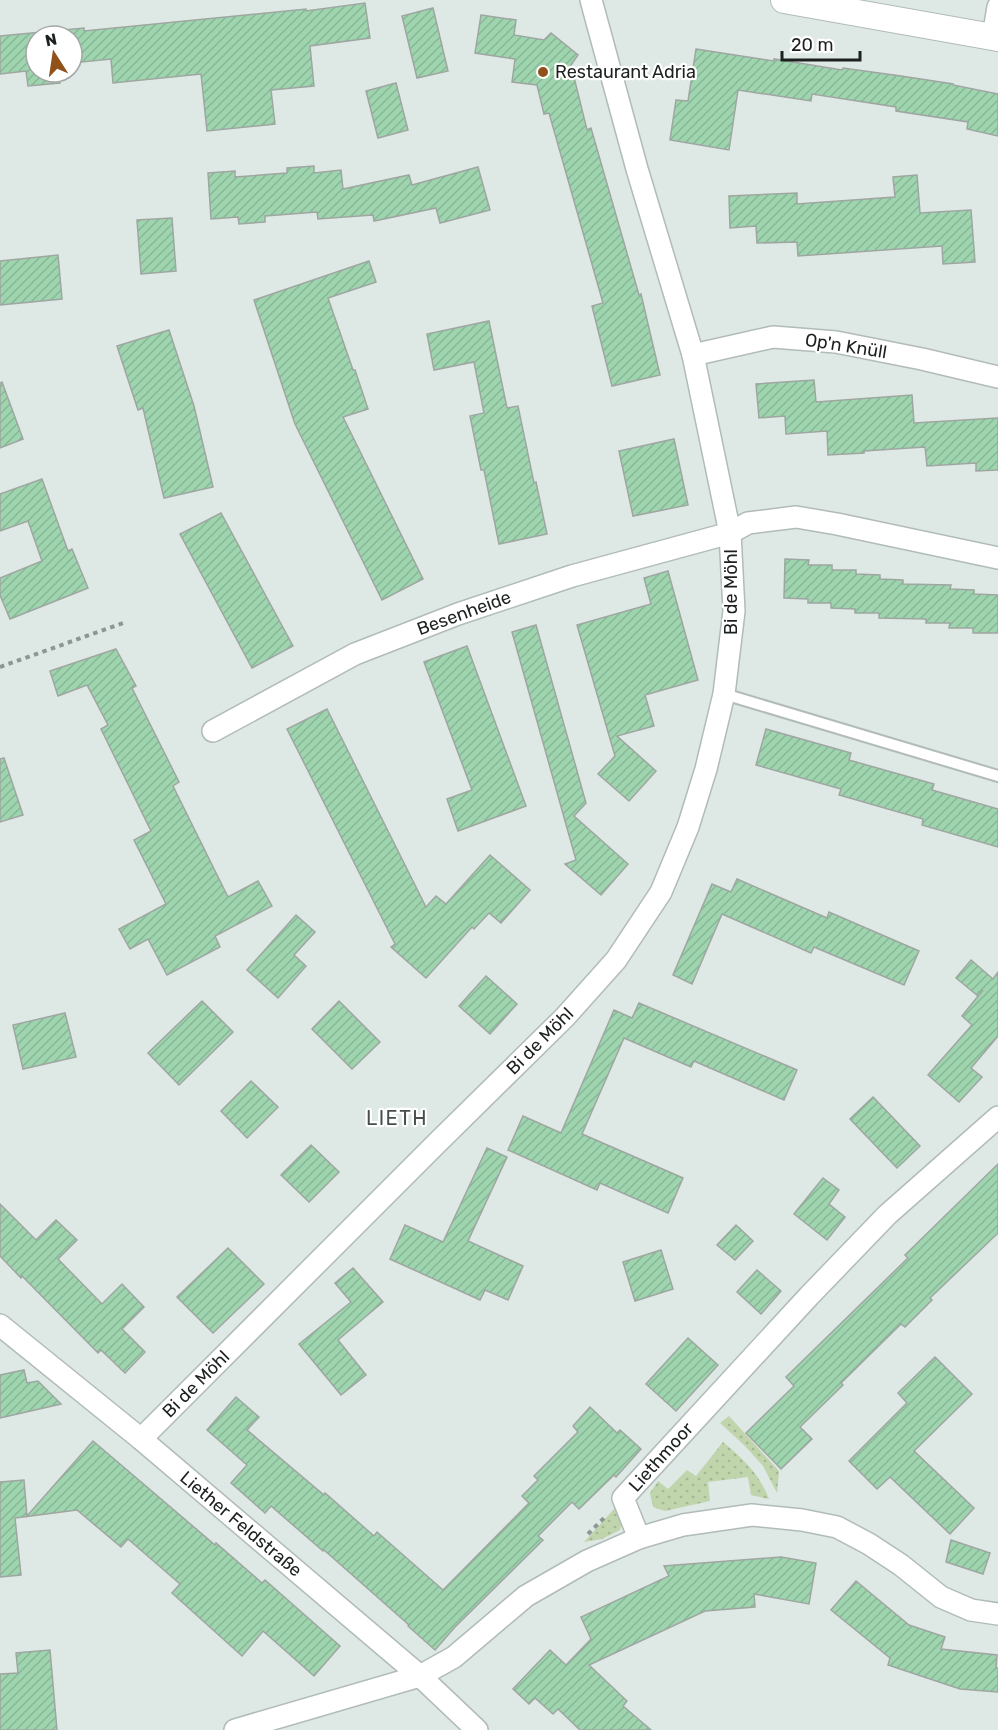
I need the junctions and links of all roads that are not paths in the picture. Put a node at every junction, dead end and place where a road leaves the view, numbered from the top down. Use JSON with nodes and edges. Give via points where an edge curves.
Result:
{"nodes":[{"id":1,"x":591,"y":0,"type":"edge"},
{"id":2,"x":784,"y":0,"type":"edge"},
{"id":3,"x":998,"y":7,"type":"edge"},
{"id":4,"x":995,"y":37,"type":"edge"},
{"id":5,"x":693,"y":355,"type":"junction"},
{"id":6,"x":998,"y":377,"type":"edge"},
{"id":7,"x":730,"y":533,"type":"junction"},
{"id":8,"x":998,"y":558,"type":"edge"},
{"id":9,"x":724,"y":694,"type":"junction"},
{"id":10,"x":213,"y":731,"type":"dead end"},
{"id":11,"x":998,"y":776,"type":"edge"},
{"id":12,"x":998,"y":1117,"type":"edge"},
{"id":13,"x":0,"y":1324,"type":"edge"},
{"id":14,"x":141,"y":1439,"type":"junction"},
{"id":15,"x":639,"y":1538,"type":"junction"},
{"id":16,"x":998,"y":1614,"type":"edge"},
{"id":17,"x":420,"y":1676,"type":"junction"},
{"id":18,"x":235,"y":1730,"type":"edge"},
{"id":19,"x":477,"y":1730,"type":"edge"}],
"edges":[{"from":1,"to":5,"type":"street","name":"Bi de Möhl"},
{"from":2,"to":4,"type":"street"},
{"from":3,"to":4,"type":"street"},
{"from":5,"to":6,"type":"street","name":"Op'n Knüll","via":[[773,337],[836,342]]},
{"from":5,"to":7,"type":"street","name":"Bi de Möhl"},
{"from":7,"to":8,"type":"street","name":"Bi de Möhl","via":[[748,523],[796,517]]},
{"from":7,"to":9,"type":"street","name":"Bi de Möhl","via":[[734,611]]},
{"from":7,"to":10,"type":"street","name":"Besenheide","via":[[572,576],[448,618],[355,654]]},
{"from":9,"to":11,"type":"lane"},
{"from":9,"to":14,"type":"street","name":"Bi de Möhl","via":[[688,827],[662,892],[616,960],[565,1017]]},
{"from":12,"to":15,"type":"street","name":"Liethmoor","via":[[880,1223],[623,1498]]},
{"from":13,"to":14,"type":"street","name":"Liether Feldstraße"},
{"from":14,"to":17,"type":"street","name":"Liether Feldstraße"},
{"from":15,"to":16,"type":"street","via":[[682,1525],[752,1515],[837,1527],[901,1565],[941,1597],[971,1610]]},
{"from":15,"to":17,"type":"street","via":[[587,1561],[526,1596],[454,1657]]},
{"from":17,"to":18,"type":"street"},
{"from":17,"to":19,"type":"street","name":"Liether Feldstraße"}]}
